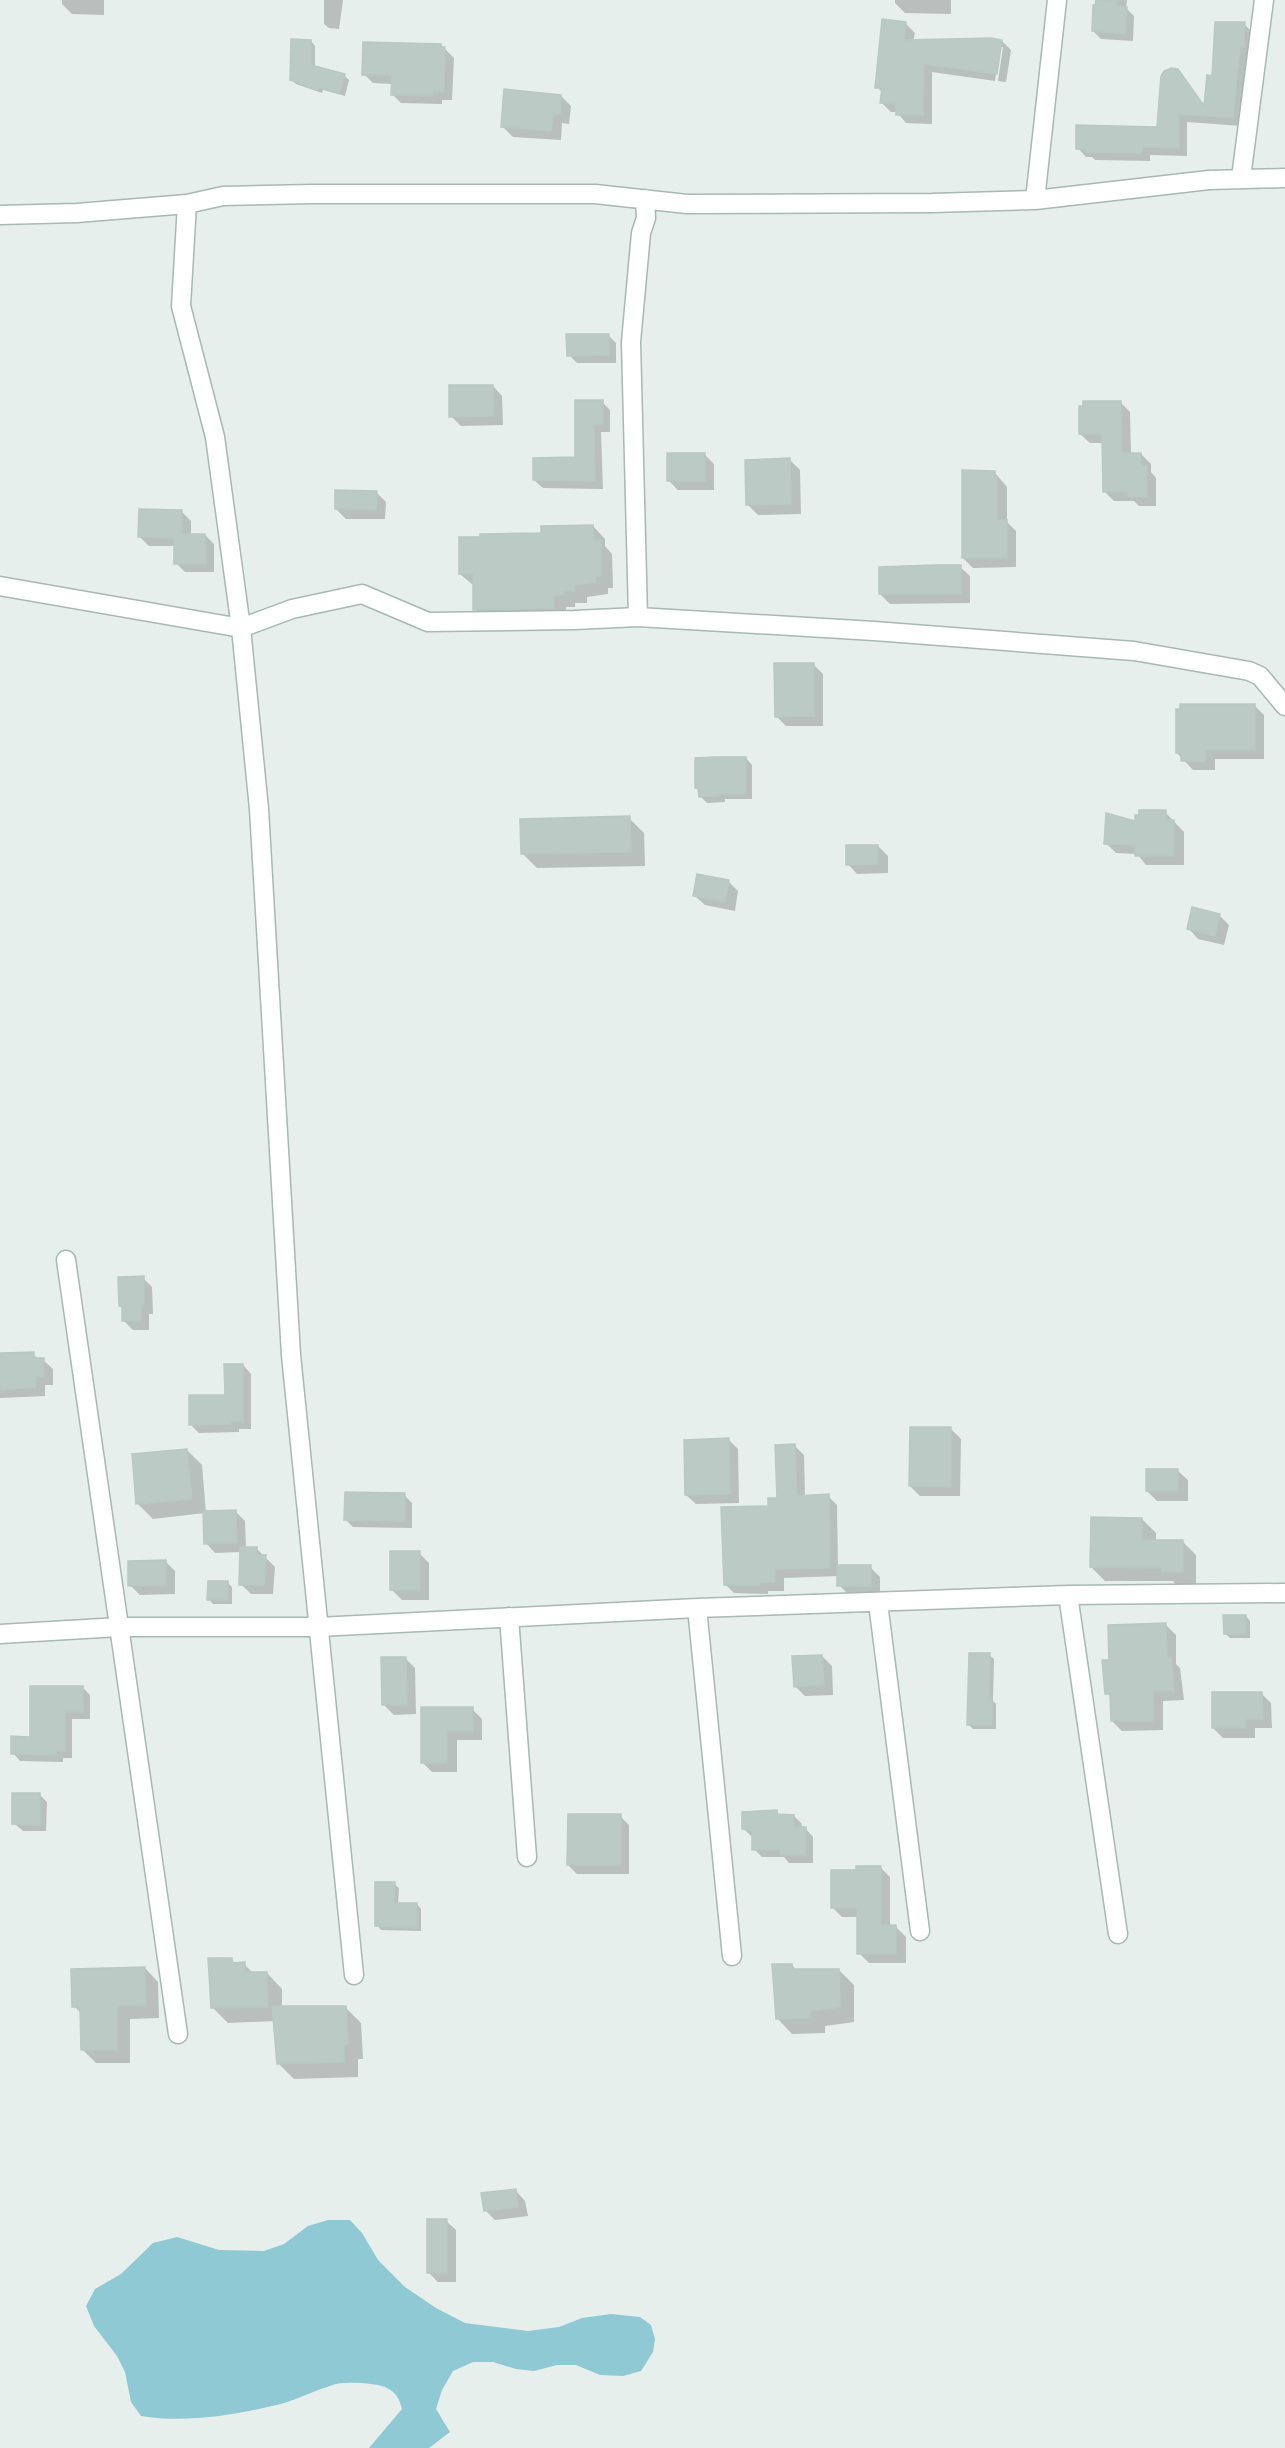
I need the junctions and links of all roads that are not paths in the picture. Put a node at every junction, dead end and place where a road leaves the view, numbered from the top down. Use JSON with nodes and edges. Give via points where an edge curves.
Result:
{"nodes":[{"id":1,"x":1056,"y":0,"type":"edge"},
{"id":2,"x":1264,"y":0,"type":"edge"},
{"id":3,"x":1241,"y":178,"type":"junction"},
{"id":4,"x":1285,"y":178,"type":"edge"},
{"id":5,"x":645,"y":199,"type":"junction"},
{"id":6,"x":1035,"y":200,"type":"junction"},
{"id":7,"x":187,"y":204,"type":"junction"},
{"id":8,"x":0,"y":214,"type":"edge"},
{"id":9,"x":0,"y":586,"type":"edge"},
{"id":10,"x":638,"y":617,"type":"junction"},
{"id":11,"x":241,"y":628,"type":"junction"},
{"id":12,"x":1285,"y":706,"type":"edge"},
{"id":13,"x":66,"y":1260,"type":"dead end"},
{"id":14,"x":1285,"y":1593,"type":"edge"},
{"id":15,"x":1068,"y":1595,"type":"junction"},
{"id":16,"x":878,"y":1603,"type":"junction"},
{"id":17,"x":697,"y":1608,"type":"junction"},
{"id":18,"x":509,"y":1617,"type":"junction"},
{"id":19,"x":119,"y":1627,"type":"junction"},
{"id":20,"x":318,"y":1627,"type":"junction"},
{"id":21,"x":0,"y":1634,"type":"edge"},
{"id":22,"x":527,"y":1857,"type":"dead end"},
{"id":23,"x":920,"y":1931,"type":"dead end"},
{"id":24,"x":1118,"y":1934,"type":"dead end"},
{"id":25,"x":732,"y":1956,"type":"dead end"},
{"id":26,"x":354,"y":1975,"type":"dead end"},
{"id":27,"x":178,"y":2034,"type":"dead end"}],
"edges":[{"from":1,"to":6,"type":"street"},
{"from":2,"to":3,"type":"street"},
{"from":3,"to":4,"type":"street"},
{"from":3,"to":6,"type":"street"},
{"from":5,"to":6,"type":"street","via":[[687,204]]},
{"from":5,"to":7,"type":"street","via":[[595,194],[312,194],[223,196]]},
{"from":5,"to":10,"type":"street","via":[[631,342]]},
{"from":7,"to":8,"type":"street","via":[[77,213]]},
{"from":7,"to":11,"type":"street","via":[[181,306],[215,437]]},
{"from":9,"to":11,"type":"street"},
{"from":10,"to":11,"type":"street","via":[[428,622],[362,594],[292,609]]},
{"from":10,"to":12,"type":"street","via":[[1134,651],[1249,671],[1260,676]]},
{"from":11,"to":20,"type":"street","via":[[259,809],[291,1354]]},
{"from":13,"to":19,"type":"street"},
{"from":14,"to":15,"type":"street"},
{"from":15,"to":16,"type":"street"},
{"from":15,"to":24,"type":"street"},
{"from":16,"to":17,"type":"street"},
{"from":16,"to":23,"type":"street"},
{"from":17,"to":18,"type":"street"},
{"from":17,"to":25,"type":"street"},
{"from":18,"to":20,"type":"street"},
{"from":18,"to":22,"type":"street"},
{"from":19,"to":20,"type":"street"},
{"from":19,"to":21,"type":"street"},
{"from":19,"to":27,"type":"street"},
{"from":20,"to":26,"type":"street"}]}
